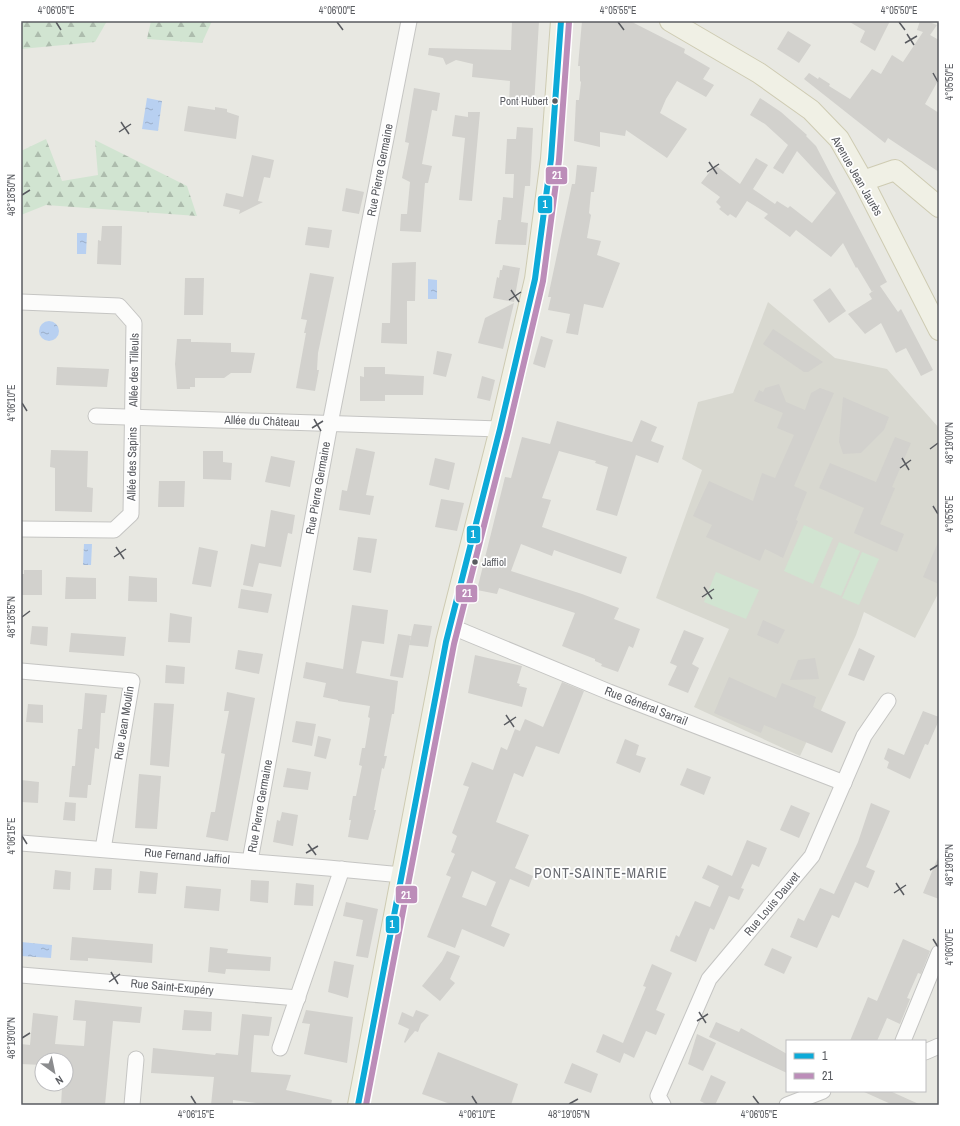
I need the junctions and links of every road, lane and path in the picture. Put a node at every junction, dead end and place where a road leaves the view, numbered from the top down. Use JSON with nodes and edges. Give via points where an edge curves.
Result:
{"nodes":[{"id":1,"x":409,"y":21,"type":"edge"},
{"id":2,"x":561,"y":21,"type":"edge"},
{"id":3,"x":680,"y":23,"type":"edge"},
{"id":4,"x":863,"y":181,"type":"junction"},
{"id":5,"x":939,"y":207,"type":"edge"},
{"id":6,"x":21,"y":302,"type":"edge"},
{"id":7,"x":939,"y":330,"type":"edge"},
{"id":8,"x":96,"y":416,"type":"dead end"},
{"id":9,"x":133,"y":417,"type":"junction"},
{"id":10,"x":330,"y":423,"type":"junction"},
{"id":11,"x":500,"y":429,"type":"junction"},
{"id":12,"x":21,"y":529,"type":"edge"},
{"id":13,"x":450,"y":626,"type":"junction"},
{"id":14,"x":21,"y":671,"type":"edge"},
{"id":15,"x":888,"y":701,"type":"dead end"},
{"id":16,"x":844,"y":783,"type":"junction"},
{"id":17,"x":21,"y":842,"type":"edge"},
{"id":18,"x":103,"y":849,"type":"junction"},
{"id":19,"x":250,"y":861,"type":"junction"},
{"id":20,"x":342,"y":869,"type":"junction"},
{"id":21,"x":402,"y":875,"type":"junction"},
{"id":22,"x":939,"y":953,"type":"edge"},
{"id":23,"x":21,"y":975,"type":"edge"},
{"id":24,"x":298,"y":998,"type":"junction"},
{"id":25,"x":903,"y":1040,"type":"edge"},
{"id":26,"x":939,"y":1046,"type":"edge"},
{"id":27,"x":280,"y":1048,"type":"dead end"},
{"id":28,"x":926,"y":1052,"type":"edge"},
{"id":29,"x":136,"y":1059,"type":"dead end"},
{"id":30,"x":820,"y":1092,"type":"edge"},
{"id":31,"x":132,"y":1105,"type":"edge"},
{"id":32,"x":358,"y":1105,"type":"edge"},
{"id":33,"x":663,"y":1105,"type":"edge"},
{"id":34,"x":787,"y":1105,"type":"edge"}],
"edges":[{"from":1,"to":10,"type":"street","name":"Rue Pierre Germaine"},
{"from":2,"to":11,"type":"main road","via":[[552,159],[535,279]]},
{"from":3,"to":4,"type":"main road","name":"Avenue Jean Jaurès","via":[[759,73],[811,110],[839,139]]},
{"from":4,"to":5,"type":"main road","via":[[895,170]]},
{"from":4,"to":7,"type":"main road","name":"Avenue Jean Jaurès"},
{"from":6,"to":9,"type":"street","name":"Allée des Tilleuls","via":[[119,306],[134,323]]},
{"from":8,"to":9,"type":"street","name":"Allée du Château"},
{"from":9,"to":10,"type":"street","name":"Allée du Château"},
{"from":9,"to":12,"type":"street","name":"Allée des Sapins","via":[[131,514],[114,530]]},
{"from":10,"to":11,"type":"street","name":"Allée du Château"},
{"from":10,"to":19,"type":"street","name":"Rue Pierre Germaine"},
{"from":11,"to":13,"type":"main road"},
{"from":13,"to":16,"type":"street","name":"Rue Général Sarrail","via":[[604,690]]},
{"from":13,"to":21,"type":"main road"},
{"from":14,"to":18,"type":"street","name":"Rue Jean Moulin","via":[[132,681]]},
{"from":15,"to":16,"type":"street","name":"Rue Louis Dauvet","via":[[864,736]]},
{"from":16,"to":33,"type":"street","name":"Rue Louis Dauvet","via":[[812,856],[709,979],[658,1096]]},
{"from":17,"to":18,"type":"street","name":"Rue Fernand Jaffiol"},
{"from":18,"to":19,"type":"street","name":"Rue Fernand Jaffiol"},
{"from":19,"to":20,"type":"street","name":"Rue Fernand Jaffiol"},
{"from":20,"to":21,"type":"street","name":"Rue Fernand Jaffiol"},
{"from":20,"to":24,"type":"street"},
{"from":21,"to":32,"type":"main road"},
{"from":22,"to":25,"type":"street"},
{"from":23,"to":24,"type":"street","name":"Rue Saint-Exupéry"},
{"from":24,"to":27,"type":"street"},
{"from":26,"to":28,"type":"street"},
{"from":29,"to":31,"type":"street"},
{"from":30,"to":34,"type":"street"}]}
